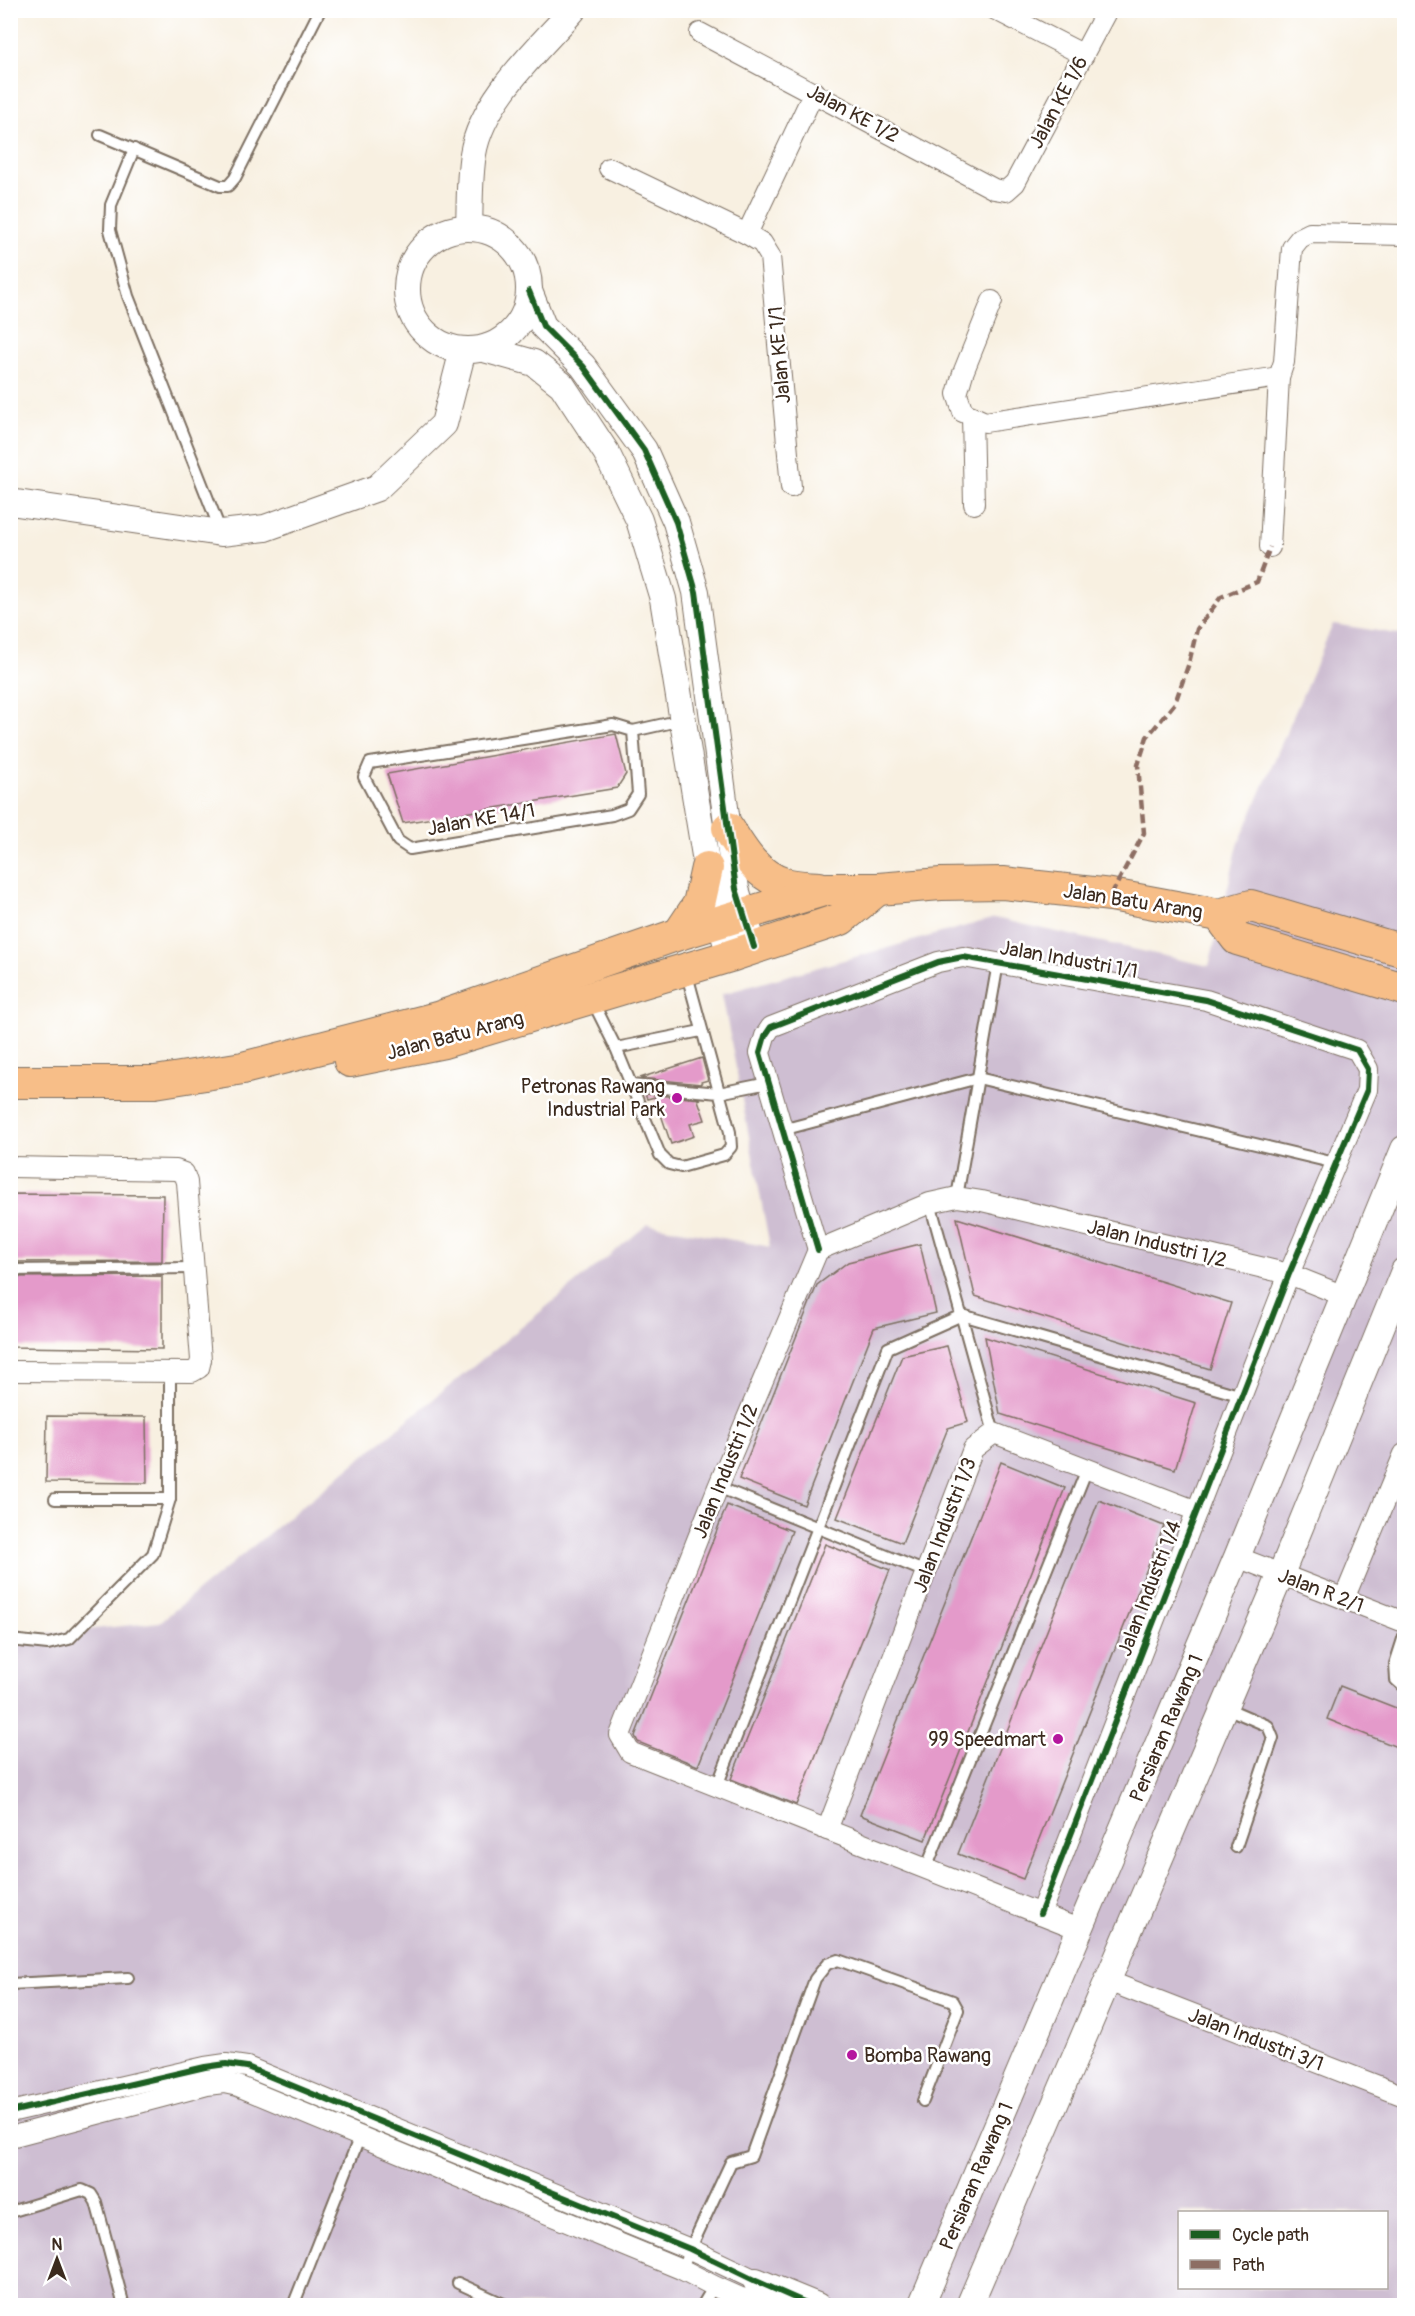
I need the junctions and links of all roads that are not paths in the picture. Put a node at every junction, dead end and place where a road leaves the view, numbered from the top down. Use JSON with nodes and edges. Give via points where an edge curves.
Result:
{"nodes":[{"id":1,"x":320,"y":10,"type":"edge"},
{"id":2,"x":573,"y":10,"type":"edge"},
{"id":3,"x":996,"y":10,"type":"edge"},
{"id":4,"x":1107,"y":10,"type":"edge"},
{"id":5,"x":700,"y":33,"type":"dead end"},
{"id":6,"x":1084,"y":55,"type":"junction"},
{"id":7,"x":814,"y":92,"type":"junction"},
{"id":8,"x":100,"y":135,"type":"dead end"},
{"id":9,"x":134,"y":149,"type":"junction"},
{"id":10,"x":609,"y":168,"type":"dead end"},
{"id":11,"x":1006,"y":191,"type":"joint"},
{"id":12,"x":469,"y":228,"type":"junction"},
{"id":13,"x":747,"y":234,"type":"junction"},
{"id":14,"x":1404,"y":235,"type":"edge"},
{"id":15,"x":529,"y":291,"type":"junction"},
{"id":16,"x":992,"y":301,"type":"dead end"},
{"id":17,"x":474,"y":350,"type":"junction"},
{"id":18,"x":1279,"y":377,"type":"junction"},
{"id":19,"x":972,"y":416,"type":"junction"},
{"id":20,"x":790,"y":487,"type":"dead end"},
{"id":21,"x":10,"y":502,"type":"edge"},
{"id":22,"x":974,"y":504,"type":"dead end"},
{"id":23,"x":221,"y":533,"type":"junction"},
{"id":24,"x":1270,"y":547,"type":"dead end"},
{"id":25,"x":683,"y":720,"type":"junction"},
{"id":26,"x":633,"y":731,"type":"junction"},
{"id":27,"x":728,"y":828,"type":"junction"},
{"id":28,"x":707,"y":868,"type":"junction"},
{"id":29,"x":827,"y":889,"type":"junction"},
{"id":30,"x":878,"y":890,"type":"junction"},
{"id":31,"x":1219,"y":915,"type":"junction"},
{"id":32,"x":732,"y":917,"type":"junction"},
{"id":33,"x":680,"y":934,"type":"junction"},
{"id":34,"x":742,"y":951,"type":"junction"},
{"id":35,"x":1404,"y":951,"type":"edge"},
{"id":36,"x":998,"y":963,"type":"junction"},
{"id":37,"x":686,"y":970,"type":"junction"},
{"id":38,"x":1397,"y":991,"type":"edge"},
{"id":39,"x":590,"y":997,"type":"junction"},
{"id":40,"x":701,"y":1031,"type":"junction"},
{"id":41,"x":616,"y":1048,"type":"junction"},
{"id":42,"x":978,"y":1078,"type":"junction"},
{"id":43,"x":10,"y":1082,"type":"edge"},
{"id":44,"x":768,"y":1083,"type":"junction"},
{"id":45,"x":631,"y":1085,"type":"junction"},
{"id":46,"x":719,"y":1093,"type":"junction"},
{"id":47,"x":10,"y":1101,"type":"edge"},
{"id":48,"x":782,"y":1130,"type":"junction"},
{"id":49,"x":1404,"y":1149,"type":"edge"},
{"id":50,"x":1335,"y":1163,"type":"junction"},
{"id":51,"x":10,"y":1167,"type":"edge"},
{"id":52,"x":957,"y":1197,"type":"junction"},
{"id":53,"x":930,"y":1203,"type":"junction"},
{"id":54,"x":818,"y":1250,"type":"junction"},
{"id":55,"x":194,"y":1268,"type":"junction"},
{"id":56,"x":10,"y":1270,"type":"edge"},
{"id":57,"x":1404,"y":1271,"type":"edge"},
{"id":58,"x":1289,"y":1275,"type":"junction"},
{"id":59,"x":1344,"y":1296,"type":"junction"},
{"id":60,"x":962,"y":1315,"type":"junction"},
{"id":61,"x":10,"y":1371,"type":"edge"},
{"id":62,"x":170,"y":1373,"type":"junction"},
{"id":63,"x":1242,"y":1396,"type":"junction"},
{"id":64,"x":994,"y":1433,"type":"junction"},
{"id":65,"x":1404,"y":1454,"type":"edge"},
{"id":66,"x":1087,"y":1469,"type":"junction"},
{"id":67,"x":718,"y":1487,"type":"junction"},
{"id":68,"x":55,"y":1499,"type":"dead end"},
{"id":69,"x":170,"y":1499,"type":"junction"},
{"id":70,"x":1197,"y":1511,"type":"junction"},
{"id":71,"x":817,"y":1527,"type":"junction"},
{"id":72,"x":1237,"y":1557,"type":"junction"},
{"id":73,"x":926,"y":1572,"type":"junction"},
{"id":74,"x":1281,"y":1574,"type":"junction"},
{"id":75,"x":1344,"y":1599,"type":"junction"},
{"id":76,"x":1404,"y":1622,"type":"edge"},
{"id":77,"x":1404,"y":1636,"type":"edge"},
{"id":78,"x":10,"y":1640,"type":"edge"},
{"id":79,"x":1404,"y":1687,"type":"edge"},
{"id":80,"x":1224,"y":1706,"type":"junction"},
{"id":81,"x":717,"y":1786,"type":"junction"},
{"id":82,"x":827,"y":1830,"type":"junction"},
{"id":83,"x":1236,"y":1847,"type":"dead end"},
{"id":84,"x":926,"y":1869,"type":"junction"},
{"id":85,"x":1040,"y":1914,"type":"junction"},
{"id":86,"x":1081,"y":1930,"type":"junction"},
{"id":87,"x":128,"y":1978,"type":"dead end"},
{"id":88,"x":1108,"y":1981,"type":"junction"},
{"id":89,"x":10,"y":1984,"type":"edge"},
{"id":90,"x":1404,"y":2096,"type":"edge"},
{"id":91,"x":923,"y":2101,"type":"dead end"},
{"id":92,"x":10,"y":2112,"type":"edge"},
{"id":93,"x":360,"y":2136,"type":"junction"},
{"id":94,"x":10,"y":2137,"type":"edge"},
{"id":95,"x":1010,"y":2209,"type":"junction"},
{"id":96,"x":10,"y":2212,"type":"edge"},
{"id":97,"x":690,"y":2248,"type":"junction"},
{"id":98,"x":681,"y":2269,"type":"junction"},
{"id":99,"x":458,"y":2283,"type":"dead end"},
{"id":100,"x":714,"y":2286,"type":"junction"},
{"id":101,"x":755,"y":2298,"type":"edge"},
{"id":102,"x":922,"y":2300,"type":"edge"},
{"id":103,"x":124,"y":2306,"type":"edge"},
{"id":104,"x":293,"y":2306,"type":"edge"},
{"id":105,"x":508,"y":2306,"type":"edge"},
{"id":106,"x":702,"y":2306,"type":"edge"},
{"id":107,"x":815,"y":2306,"type":"edge"},
{"id":108,"x":963,"y":2306,"type":"edge"},
{"id":109,"x":969,"y":2306,"type":"edge"}],
"edges":[{"from":1,"to":9,"type":"lane","via":[[228,186]]},
{"from":2,"to":12,"type":"street","via":[[500,93],[484,120],[473,152]]},
{"from":3,"to":6,"type":"street"},
{"from":4,"to":6,"type":"street","name":"Jalan KE 1/6"},
{"from":5,"to":7,"type":"street","name":"Jalan KE 1/2"},
{"from":6,"to":11,"type":"street","name":"Jalan KE 1/6","via":[[1015,183]]},
{"from":7,"to":11,"type":"street","name":"Jalan KE 1/2","via":[[994,189]]},
{"from":7,"to":13,"type":"street"},
{"from":8,"to":9,"type":"lane"},
{"from":9,"to":23,"type":"lane","via":[[111,205],[110,230],[128,296]]},
{"from":10,"to":13,"type":"street","name":"Jalan KE 1/1"},
{"from":12,"to":15,"type":"street","via":[[488,231],[519,254],[527,272]]},
{"from":12,"to":17,"type":"street","via":[[448,231],[429,241],[415,257],[407,276],[406,297],[412,317],[425,334],[443,345]]},
{"from":13,"to":20,"type":"street","name":"Jalan KE 1/1","via":[[762,243],[770,256]]},
{"from":14,"to":18,"type":"street","via":[[1310,233],[1299,238],[1292,248],[1284,362]]},
{"from":15,"to":17,"type":"street","via":[[526,310],[516,327],[502,340]]},
{"from":15,"to":27,"type":"street","via":[[543,326],[583,366],[644,450],[676,522],[696,591]]},
{"from":16,"to":19,"type":"street","via":[[957,394],[963,412]]},
{"from":17,"to":23,"type":"street","via":[[444,424],[376,488],[265,528]]},
{"from":17,"to":25,"type":"street","via":[[534,363],[562,385],[606,452],[639,520],[663,599]]},
{"from":18,"to":19,"type":"street","via":[[985,422]]},
{"from":18,"to":24,"type":"street"},
{"from":19,"to":22,"type":"street"},
{"from":21,"to":23,"type":"street"},
{"from":25,"to":26,"type":"lane","name":"Jalan KE 14/1"},
{"from":25,"to":28,"type":"street"},
{"from":26,"to":26,"type":"lane","name":"Jalan KE 14/1","via":[[638,794],[628,809],[612,815],[410,849],[398,841],[364,777],[370,763],[613,725]]},
{"from":27,"to":29,"type":"main road","via":[[747,858],[764,873],[784,884]]},
{"from":27,"to":32,"type":"street","via":[[736,889]]},
{"from":28,"to":32,"type":"street"},
{"from":28,"to":33,"type":"main road","via":[[699,904]]},
{"from":29,"to":30,"type":"main road","name":"Jalan Batu Arang"},
{"from":29,"to":32,"type":"main road","name":"Jalan Batu Arang"},
{"from":30,"to":31,"type":"main road","name":"Jalan Batu Arang","via":[[1003,883],[1111,895]]},
{"from":30,"to":34,"type":"main road","name":"Jalan Batu Arang","via":[[841,919]]},
{"from":31,"to":35,"type":"main road","via":[[1251,906]]},
{"from":31,"to":38,"type":"main road","name":"Jalan Batu Arang","via":[[1237,939]]},
{"from":32,"to":33,"type":"main road","name":"Jalan Batu Arang"},
{"from":32,"to":34,"type":"street"},
{"from":33,"to":43,"type":"main road","name":"Jalan Batu Arang","via":[[437,1018],[243,1068],[155,1082]]},
{"from":34,"to":37,"type":"main road","name":"Jalan Batu Arang"},
{"from":36,"to":42,"type":"lane"},
{"from":36,"to":44,"type":"street","name":"Jalan Industri 1/1","via":[[963,957],[938,962],[771,1027],[760,1053]]},
{"from":36,"to":50,"type":"street","name":"Jalan Industri 1/1","via":[[1206,1000],[1357,1050],[1368,1069],[1367,1089]]},
{"from":37,"to":39,"type":"main road","name":"Jalan Batu Arang"},
{"from":37,"to":40,"type":"lane"},
{"from":39,"to":41,"type":"lane"},
{"from":39,"to":47,"type":"main road","name":"Jalan Batu Arang","via":[[444,1042],[248,1081],[159,1095]]},
{"from":40,"to":41,"type":"lane"},
{"from":40,"to":46,"type":"lane"},
{"from":41,"to":45,"type":"lane"},
{"from":42,"to":48,"type":"lane"},
{"from":42,"to":50,"type":"lane"},
{"from":42,"to":52,"type":"lane"},
{"from":44,"to":46,"type":"lane"},
{"from":44,"to":48,"type":"street","name":"Jalan Industri 1/1"},
{"from":45,"to":46,"type":"lane"},
{"from":45,"to":46,"type":"lane","via":[[660,1155],[669,1164],[681,1167],[723,1155],[731,1147]]},
{"from":48,"to":54,"type":"street","name":"Jalan Industri 1/1"},
{"from":49,"to":59,"type":"street","name":"Persiaran Rawang 1"},
{"from":50,"to":58,"type":"street","name":"Jalan Industri 1/1"},
{"from":51,"to":55,"type":"street","via":[[184,1173]]},
{"from":52,"to":53,"type":"street","name":"Jalan Industri 1/2"},
{"from":52,"to":58,"type":"street","name":"Jalan Industri 1/2"},
{"from":53,"to":54,"type":"street","name":"Jalan Industri 1/2"},
{"from":53,"to":60,"type":"lane"},
{"from":54,"to":67,"type":"street","name":"Jalan Industri 1/2"},
{"from":55,"to":56,"type":"lane"},
{"from":55,"to":62,"type":"street","via":[[201,1360],[199,1368],[192,1372]]},
{"from":57,"to":74,"type":"street"},
{"from":58,"to":59,"type":"street","name":"Jalan Industri 1/2"},
{"from":58,"to":63,"type":"street","name":"Jalan Industri 1/4"},
{"from":59,"to":72,"type":"street","name":"Persiaran Rawang 1"},
{"from":60,"to":63,"type":"lane"},
{"from":60,"to":64,"type":"lane"},
{"from":60,"to":71,"type":"lane","via":[[888,1348]]},
{"from":61,"to":62,"type":"street"},
{"from":62,"to":69,"type":"lane"},
{"from":63,"to":70,"type":"street","name":"Jalan Industri 1/4"},
{"from":64,"to":66,"type":"street"},
{"from":64,"to":73,"type":"street","name":"Jalan Industri 1/3","via":[[973,1449]]},
{"from":65,"to":75,"type":"street"},
{"from":66,"to":70,"type":"street"},
{"from":66,"to":84,"type":"lane"},
{"from":67,"to":71,"type":"lane"},
{"from":67,"to":81,"type":"street","name":"Jalan Industri 1/2","via":[[620,1735],[630,1752]]},
{"from":68,"to":69,"type":"lane"},
{"from":69,"to":78,"type":"lane","via":[[153,1554],[69,1639],[48,1644]]},
{"from":70,"to":85,"type":"street","name":"Jalan Industri 1/4"},
{"from":71,"to":73,"type":"lane"},
{"from":71,"to":81,"type":"lane"},
{"from":72,"to":74,"type":"street","name":"Jalan R 2/1"},
{"from":72,"to":86,"type":"street","name":"Persiaran Rawang 1"},
{"from":73,"to":82,"type":"street","name":"Jalan Industri 1/3"},
{"from":74,"to":75,"type":"street","name":"Jalan R 2/1"},
{"from":74,"to":80,"type":"street"},
{"from":75,"to":76,"type":"street","name":"Jalan R 2/1"},
{"from":77,"to":79,"type":"lane","via":[[1395,1664],[1396,1680]]},
{"from":80,"to":83,"type":"lane","via":[[1268,1726],[1273,1738]]},
{"from":80,"to":88,"type":"street"},
{"from":81,"to":82,"type":"street","name":"Jalan Industri 1/2"},
{"from":82,"to":84,"type":"street","name":"Jalan Industri 1/2"},
{"from":84,"to":85,"type":"street","name":"Jalan Industri 1/2"},
{"from":85,"to":86,"type":"street","name":"Jalan Industri 1/2"},
{"from":86,"to":102,"type":"street","name":"Persiaran Rawang 1"},
{"from":87,"to":89,"type":"lane"},
{"from":88,"to":90,"type":"street","name":"Jalan Industri 3/1"},
{"from":88,"to":95,"type":"street"},
{"from":91,"to":97,"type":"lane","via":[[958,2010],[953,2001],[838,1960],[827,1964],[815,1979],[751,2156],[731,2162]]},
{"from":92,"to":97,"type":"street","via":[[205,2067],[247,2067]]},
{"from":93,"to":94,"type":"street","via":[[224,2083]]},
{"from":93,"to":98,"type":"street"},
{"from":93,"to":104,"type":"lane"},
{"from":95,"to":108,"type":"street"},
{"from":95,"to":109,"type":"street"},
{"from":96,"to":103,"type":"lane","via":[[82,2190],[91,2194]]},
{"from":97,"to":98,"type":"lane"},
{"from":97,"to":101,"type":"street"},
{"from":98,"to":100,"type":"street"},
{"from":99,"to":105,"type":"lane"},
{"from":100,"to":101,"type":"street"},
{"from":100,"to":106,"type":"lane"},
{"from":101,"to":107,"type":"street"}]}
